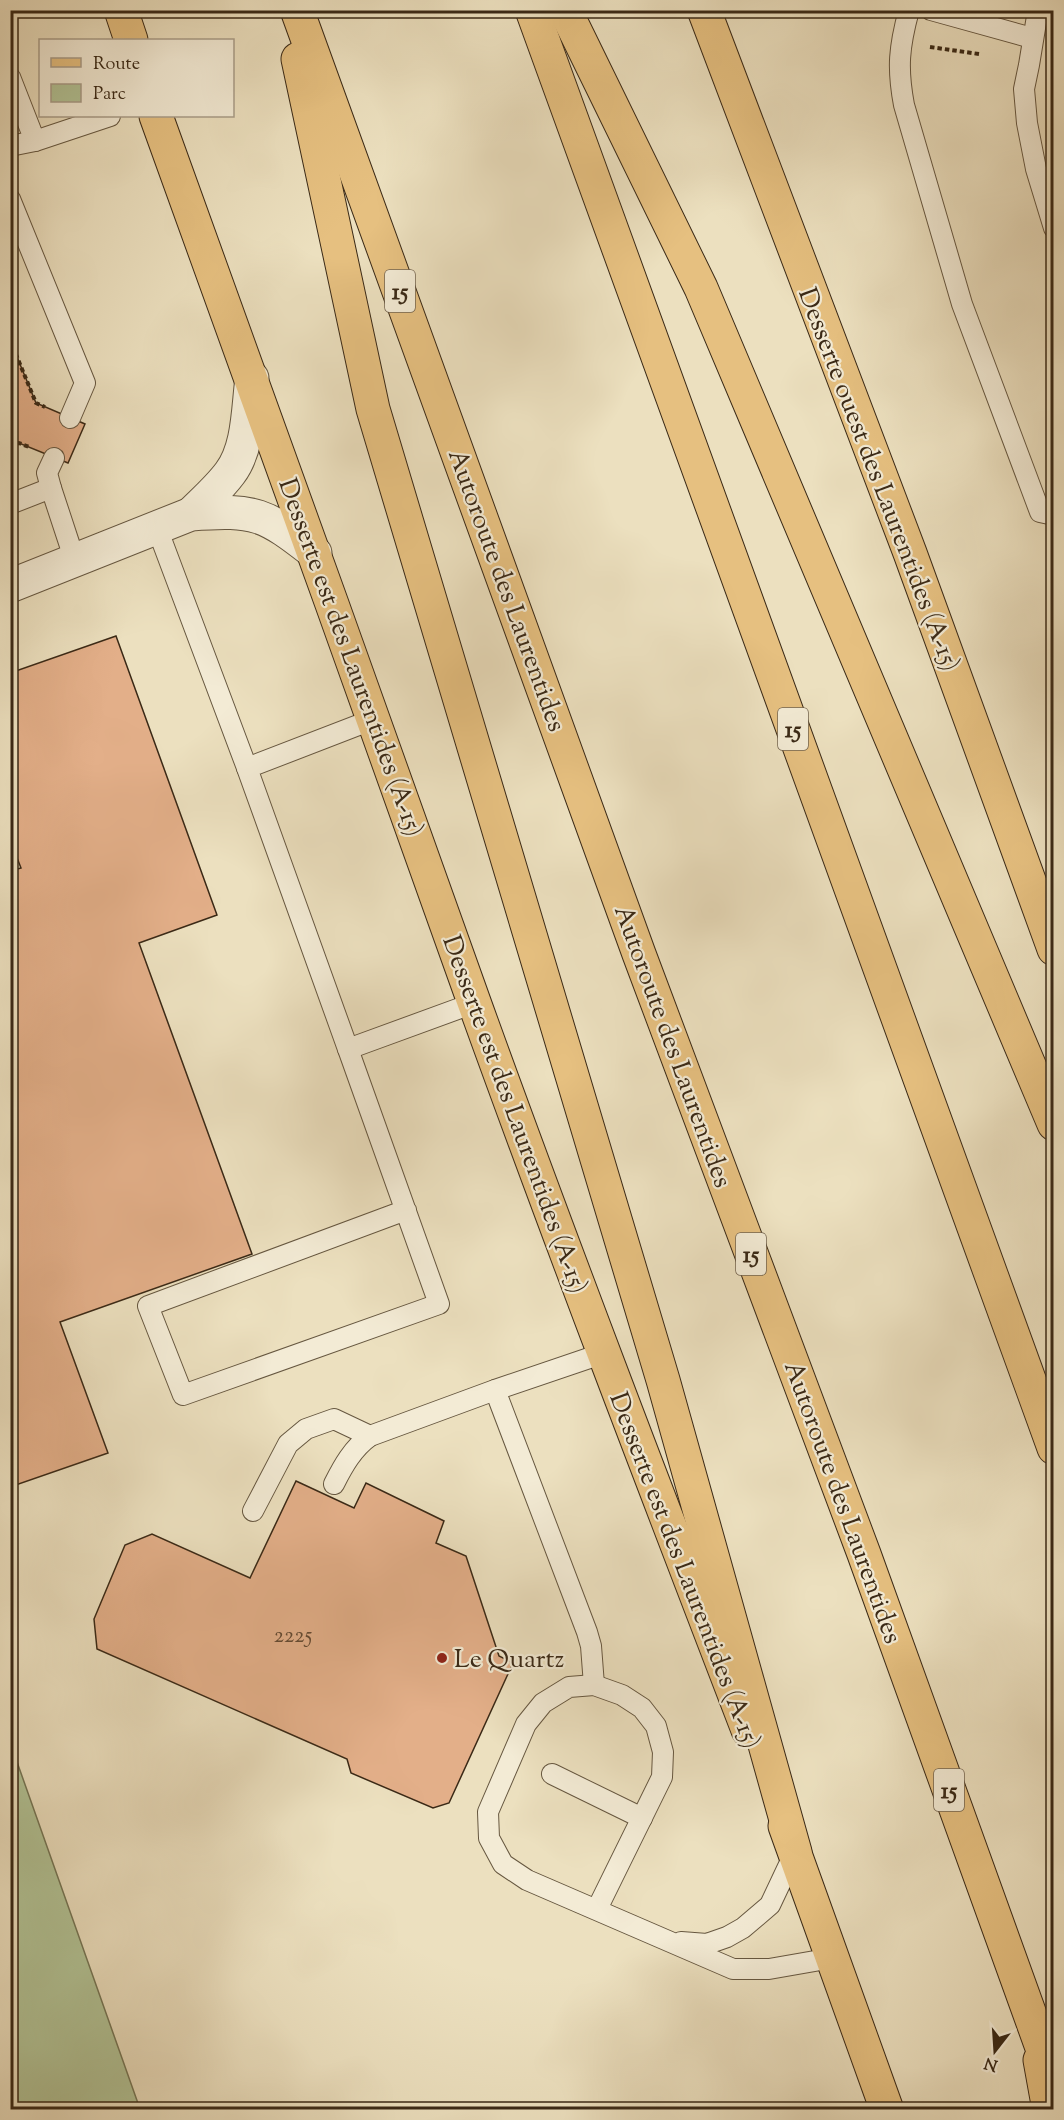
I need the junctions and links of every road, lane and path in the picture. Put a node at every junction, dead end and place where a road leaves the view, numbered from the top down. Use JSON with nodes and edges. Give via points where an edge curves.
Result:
{"nodes":[{"id":1,"x":121,"y":10,"type":"edge"},
{"id":2,"x":288,"y":10,"type":"edge"},
{"id":3,"x":297,"y":10,"type":"edge"},
{"id":4,"x":532,"y":10,"type":"edge"},
{"id":5,"x":565,"y":10,"type":"edge"},
{"id":6,"x":704,"y":10,"type":"edge"},
{"id":7,"x":909,"y":10,"type":"edge"},
{"id":8,"x":931,"y":10,"type":"edge"},
{"id":9,"x":1038,"y":10,"type":"edge"},
{"id":10,"x":1032,"y":38,"type":"junction"},
{"id":11,"x":131,"y":39,"type":"edge"},
{"id":12,"x":921,"y":46,"type":"dead end"},
{"id":13,"x":985,"y":55,"type":"dead end"},
{"id":14,"x":10,"y":77,"type":"edge"},
{"id":15,"x":107,"y":117,"type":"edge"},
{"id":16,"x":156,"y":117,"type":"edge"},
{"id":17,"x":35,"y":141,"type":"junction"},
{"id":18,"x":10,"y":146,"type":"edge"},
{"id":19,"x":10,"y":199,"type":"edge"},
{"id":20,"x":1053,"y":228,"type":"edge"},
{"id":21,"x":10,"y":340,"type":"edge"},
{"id":22,"x":252,"y":378,"type":"junction"},
{"id":23,"x":47,"y":407,"type":"dead end"},
{"id":24,"x":70,"y":418,"type":"dead end"},
{"id":25,"x":10,"y":446,"type":"edge"},
{"id":26,"x":31,"y":448,"type":"dead end"},
{"id":27,"x":54,"y":458,"type":"dead end"},
{"id":28,"x":51,"y":488,"type":"junction"},
{"id":29,"x":10,"y":504,"type":"edge"},
{"id":30,"x":191,"y":514,"type":"junction"},
{"id":31,"x":1053,"y":514,"type":"edge"},
{"id":32,"x":157,"y":528,"type":"junction"},
{"id":33,"x":315,"y":554,"type":"junction"},
{"id":34,"x":75,"y":561,"type":"junction"},
{"id":35,"x":10,"y":586,"type":"edge"},
{"id":36,"x":374,"y":719,"type":"junction"},
{"id":37,"x":247,"y":768,"type":"junction"},
{"id":38,"x":1053,"y":948,"type":"edge"},
{"id":39,"x":474,"y":1003,"type":"junction"},
{"id":40,"x":348,"y":1049,"type":"junction"},
{"id":41,"x":1053,"y":1124,"type":"edge"},
{"id":42,"x":406,"y":1210,"type":"junction"},
{"id":43,"x":604,"y":1353,"type":"junction"},
{"id":44,"x":495,"y":1390,"type":"junction"},
{"id":45,"x":370,"y":1436,"type":"junction"},
{"id":46,"x":1053,"y":1448,"type":"edge"},
{"id":47,"x":334,"y":1484,"type":"dead end"},
{"id":48,"x":253,"y":1511,"type":"dead end"},
{"id":49,"x":594,"y":1685,"type":"junction"},
{"id":50,"x":552,"y":1774,"type":"dead end"},
{"id":51,"x":642,"y":1818,"type":"junction"},
{"id":52,"x":795,"y":1852,"type":"junction"},
{"id":53,"x":597,"y":1909,"type":"junction"},
{"id":54,"x":661,"y":1937,"type":"junction"},
{"id":55,"x":832,"y":1958,"type":"junction"},
{"id":56,"x":1033,"y":2025,"type":"junction"},
{"id":57,"x":1053,"y":2081,"type":"edge"},
{"id":58,"x":886,"y":2109,"type":"edge"},
{"id":59,"x":1049,"y":2109,"type":"edge"}],
"edges":[{"from":1,"to":11,"type":"main road"},
{"from":2,"to":52,"type":"main road","via":[[373,409],[663,1380]]},
{"from":3,"to":56,"type":"main road","name":"Autoroute des Laurentides","number":"15"},
{"from":4,"to":46,"type":"main road","number":"15"},
{"from":5,"to":41,"type":"main road","via":[[701,288]]},
{"from":6,"to":38,"type":"main road","name":"Desserte ouest des Laurentides (A-15)","via":[[910,553]]},
{"from":7,"to":31,"type":"lane","via":[[899,57],[904,105],[976,346],[1040,512]]},
{"from":8,"to":10,"type":"lane"},
{"from":9,"to":10,"type":"lane"},
{"from":10,"to":20,"type":"lane","via":[[1024,89],[1027,123]]},
{"from":12,"to":13,"type":"path"},
{"from":14,"to":17,"type":"lane"},
{"from":15,"to":17,"type":"lane"},
{"from":16,"to":22,"type":"main road","name":"Desserte est des Laurentides (A-15)"},
{"from":17,"to":18,"type":"lane"},
{"from":19,"to":24,"type":"lane","via":[[85,383]]},
{"from":21,"to":23,"type":"path","via":[[36,403]]},
{"from":22,"to":30,"type":"street","via":[[237,462]]},
{"from":22,"to":33,"type":"main road","name":"Desserte est des Laurentides (A-15)"},
{"from":25,"to":26,"type":"path","via":[[19,443]]},
{"from":27,"to":28,"type":"lane","via":[[47,473]]},
{"from":28,"to":29,"type":"lane"},
{"from":28,"to":34,"type":"lane"},
{"from":30,"to":32,"type":"street"},
{"from":30,"to":33,"type":"street","via":[[255,514],[286,531]]},
{"from":32,"to":34,"type":"street"},
{"from":32,"to":37,"type":"lane"},
{"from":33,"to":36,"type":"main road","name":"Desserte est des Laurentides (A-15)"},
{"from":34,"to":35,"type":"street"},
{"from":36,"to":37,"type":"lane"},
{"from":36,"to":39,"type":"main road","name":"Desserte est des Laurentides (A-15)"},
{"from":37,"to":40,"type":"lane"},
{"from":39,"to":40,"type":"lane"},
{"from":39,"to":43,"type":"main road","name":"Desserte est des Laurentides (A-15)"},
{"from":40,"to":42,"type":"lane"},
{"from":42,"to":42,"type":"lane","via":[[439,1304],[183,1395],[148,1306]]},
{"from":43,"to":44,"type":"lane"},
{"from":43,"to":52,"type":"main road","name":"Desserte est des Laurentides (A-15)"},
{"from":44,"to":45,"type":"lane"},
{"from":44,"to":49,"type":"lane","via":[[587,1632]]},
{"from":45,"to":47,"type":"lane","via":[[351,1455]]},
{"from":45,"to":48,"type":"lane","via":[[334,1419],[306,1429],[288,1444]]},
{"from":49,"to":51,"type":"lane","via":[[622,1695],[642,1708],[656,1726],[663,1752],[662,1777]]},
{"from":49,"to":53,"type":"lane","via":[[569,1687],[543,1703],[526,1724],[488,1812],[489,1839],[503,1864],[527,1880]]},
{"from":50,"to":51,"type":"lane"},
{"from":51,"to":53,"type":"lane"},
{"from":52,"to":54,"type":"lane","via":[[770,1905],[743,1928],[707,1944]]},
{"from":52,"to":55,"type":"main road","name":"Desserte est des Laurentides (A-15)"},
{"from":53,"to":54,"type":"lane"},
{"from":54,"to":55,"type":"lane","via":[[734,1969],[769,1969]]},
{"from":55,"to":58,"type":"main road","name":"Desserte est des Laurentides (A-15)"},
{"from":56,"to":57,"type":"main road","name":"Autoroute des Laurentides","number":"15"},
{"from":56,"to":59,"type":"main road"}]}
